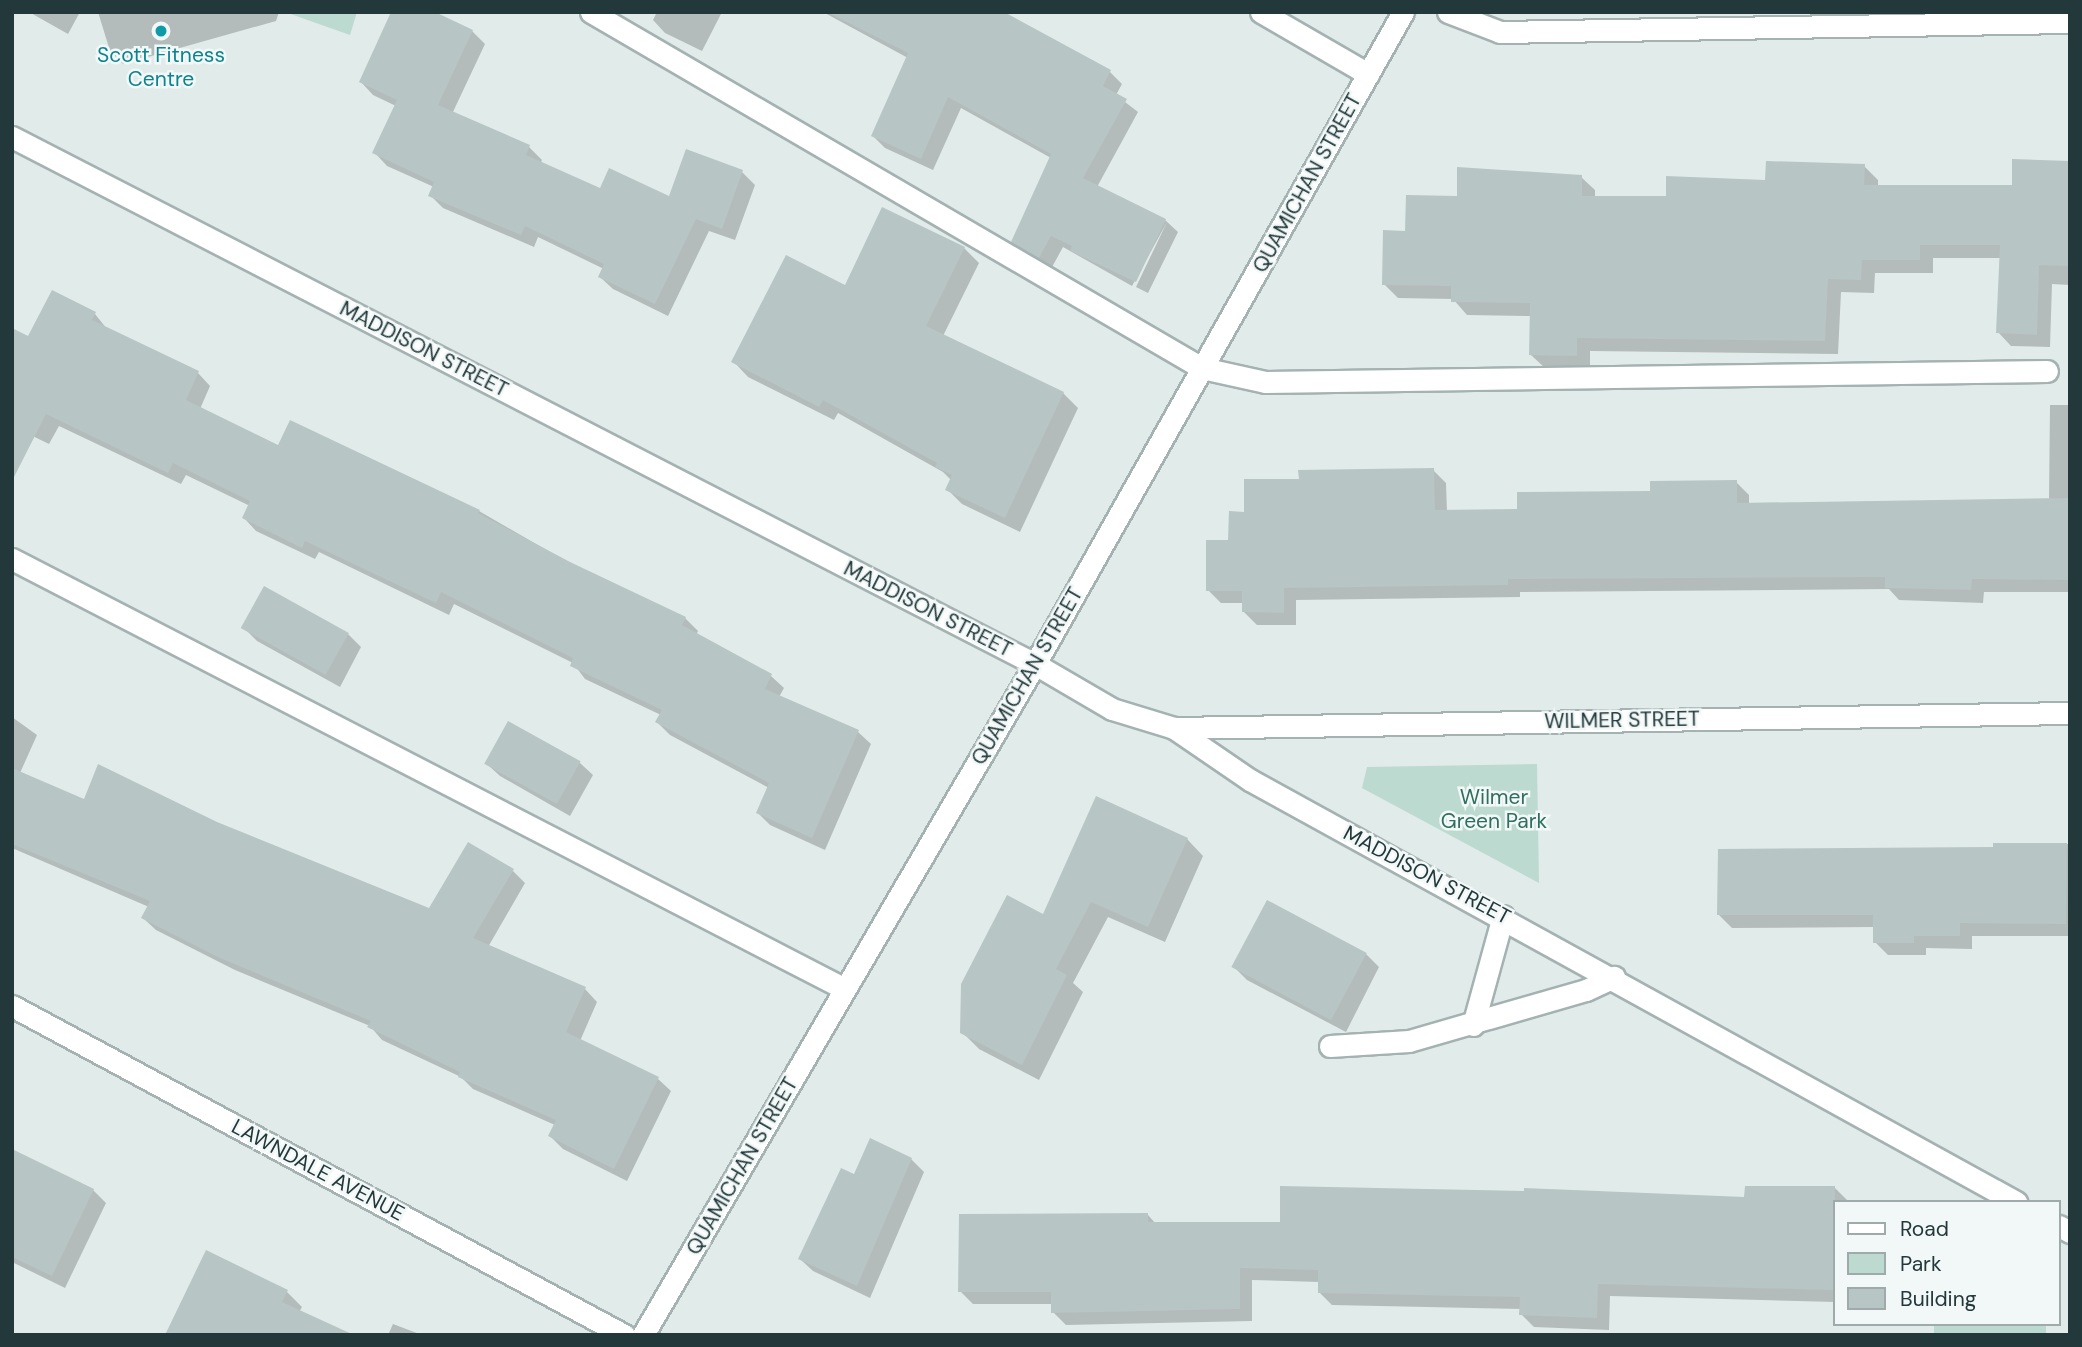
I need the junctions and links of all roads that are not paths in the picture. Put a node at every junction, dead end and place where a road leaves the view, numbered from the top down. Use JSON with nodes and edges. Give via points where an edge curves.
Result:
{"nodes":[{"id":1,"x":591,"y":12,"type":"edge"},
{"id":2,"x":1261,"y":12,"type":"edge"},
{"id":3,"x":1403,"y":12,"type":"edge"},
{"id":4,"x":1448,"y":12,"type":"edge"},
{"id":5,"x":2070,"y":22,"type":"edge"},
{"id":6,"x":1368,"y":74,"type":"junction"},
{"id":7,"x":12,"y":137,"type":"edge"},
{"id":8,"x":1202,"y":368,"type":"junction"},
{"id":9,"x":2046,"y":371,"type":"dead end"},
{"id":10,"x":12,"y":559,"type":"edge"},
{"id":11,"x":1035,"y":664,"type":"junction"},
{"id":12,"x":2070,"y":713,"type":"edge"},
{"id":13,"x":1174,"y":728,"type":"junction"},
{"id":14,"x":1503,"y":916,"type":"junction"},
{"id":15,"x":1614,"y":977,"type":"junction"},
{"id":16,"x":845,"y":989,"type":"junction"},
{"id":17,"x":12,"y":1006,"type":"edge"},
{"id":18,"x":1473,"y":1025,"type":"junction"},
{"id":19,"x":1330,"y":1046,"type":"dead end"},
{"id":20,"x":2012,"y":1200,"type":"edge"},
{"id":21,"x":624,"y":1335,"type":"edge"},
{"id":22,"x":643,"y":1335,"type":"edge"}],
"edges":[{"from":1,"to":8,"type":"street"},
{"from":2,"to":6,"type":"street"},
{"from":3,"to":6,"type":"street","name":"QUAMICHAN STREET"},
{"from":4,"to":5,"type":"street","via":[[1500,32]]},
{"from":6,"to":8,"type":"street","name":"QUAMICHAN STREET"},
{"from":7,"to":11,"type":"street","name":"MADDISON STREET"},
{"from":8,"to":9,"type":"street","via":[[1265,382]]},
{"from":8,"to":11,"type":"street","name":"QUAMICHAN STREET"},
{"from":10,"to":16,"type":"street"},
{"from":11,"to":13,"type":"street","name":"MADDISON STREET","via":[[1112,709]]},
{"from":11,"to":16,"type":"street","name":"QUAMICHAN STREET"},
{"from":12,"to":13,"type":"street","name":"WILMER STREET"},
{"from":13,"to":14,"type":"street","name":"MADDISON STREET","via":[[1250,780]]},
{"from":14,"to":15,"type":"street","name":"MADDISON STREET"},
{"from":14,"to":18,"type":"street"},
{"from":15,"to":18,"type":"street"},
{"from":15,"to":20,"type":"street","name":"MADDISON STREET"},
{"from":16,"to":22,"type":"street","name":"QUAMICHAN STREET"},
{"from":17,"to":21,"type":"street","name":"LAWNDALE AVENUE"},
{"from":18,"to":19,"type":"street","via":[[1409,1041]]}]}
